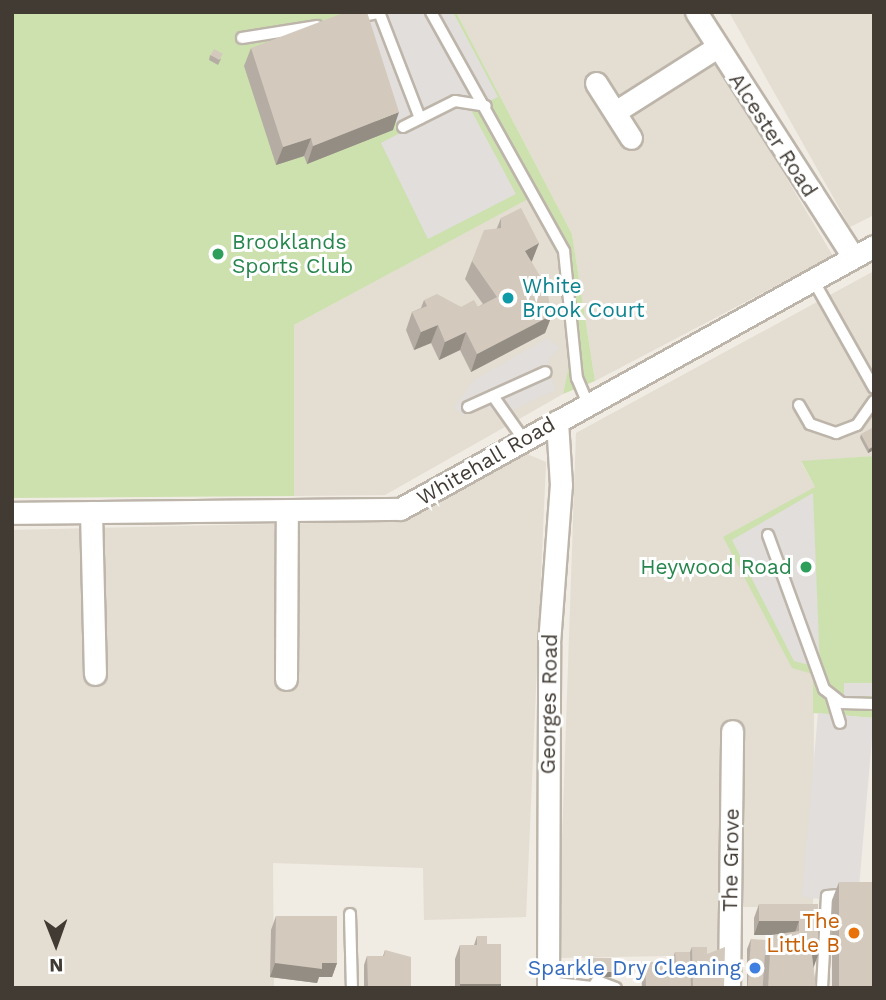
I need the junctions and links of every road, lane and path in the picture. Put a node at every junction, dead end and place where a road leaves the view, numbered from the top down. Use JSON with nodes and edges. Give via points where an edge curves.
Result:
{"nodes":[{"id":1,"x":378,"y":12,"type":"edge"},
{"id":2,"x":431,"y":12,"type":"edge"},
{"id":3,"x":696,"y":12,"type":"edge"},
{"id":4,"x":242,"y":38,"type":"dead end"},
{"id":5,"x":716,"y":48,"type":"junction"},
{"id":6,"x":596,"y":83,"type":"dead end"},
{"id":7,"x":486,"y":106,"type":"junction"},
{"id":8,"x":615,"y":112,"type":"junction"},
{"id":9,"x":420,"y":118,"type":"junction"},
{"id":10,"x":403,"y":127,"type":"dead end"},
{"id":11,"x":631,"y":138,"type":"dead end"},
{"id":12,"x":874,"y":246,"type":"edge"},
{"id":13,"x":853,"y":257,"type":"junction"},
{"id":14,"x":812,"y":278,"type":"junction"},
{"id":15,"x":546,"y":372,"type":"dead end"},
{"id":16,"x":874,"y":388,"type":"edge"},
{"id":17,"x":493,"y":396,"type":"junction"},
{"id":18,"x":874,"y":401,"type":"edge"},
{"id":19,"x":587,"y":402,"type":"junction"},
{"id":20,"x":799,"y":405,"type":"dead end"},
{"id":21,"x":468,"y":407,"type":"dead end"},
{"id":22,"x":556,"y":421,"type":"junction"},
{"id":23,"x":524,"y":440,"type":"junction"},
{"id":24,"x":91,"y":512,"type":"junction"},
{"id":25,"x":287,"y":512,"type":"junction"},
{"id":26,"x":12,"y":513,"type":"edge"},
{"id":27,"x":768,"y":535,"type":"dead end"},
{"id":28,"x":94,"y":674,"type":"dead end"},
{"id":29,"x":286,"y":679,"type":"dead end"},
{"id":30,"x":832,"y":697,"type":"junction"},
{"id":31,"x":874,"y":704,"type":"edge"},
{"id":32,"x":840,"y":723,"type":"dead end"},
{"id":33,"x":733,"y":732,"type":"dead end"},
{"id":34,"x":874,"y":892,"type":"edge"},
{"id":35,"x":350,"y":914,"type":"dead end"},
{"id":36,"x":548,"y":985,"type":"edge"},
{"id":37,"x":592,"y":987,"type":"edge"},
{"id":38,"x":352,"y":988,"type":"edge"},
{"id":39,"x":616,"y":988,"type":"edge"},
{"id":40,"x":729,"y":988,"type":"edge"},
{"id":41,"x":822,"y":988,"type":"edge"}],
"edges":[{"from":1,"to":4,"type":"lane"},
{"from":1,"to":9,"type":"lane"},
{"from":2,"to":7,"type":"lane"},
{"from":3,"to":5,"type":"street","name":"Alcester Road"},
{"from":5,"to":8,"type":"street"},
{"from":5,"to":13,"type":"street","name":"Alcester Road"},
{"from":6,"to":8,"type":"street"},
{"from":7,"to":9,"type":"lane","via":[[455,102]]},
{"from":7,"to":19,"type":"lane","via":[[564,251],[577,378]]},
{"from":8,"to":11,"type":"street"},
{"from":9,"to":10,"type":"lane"},
{"from":12,"to":13,"type":"street","name":"Whitehall Road"},
{"from":13,"to":14,"type":"street","name":"Whitehall Road"},
{"from":14,"to":16,"type":"lane"},
{"from":14,"to":19,"type":"street","name":"Whitehall Road"},
{"from":15,"to":17,"type":"lane"},
{"from":17,"to":21,"type":"lane"},
{"from":17,"to":23,"type":"lane"},
{"from":18,"to":20,"type":"lane","via":[[857,425],[836,433],[810,424]]},
{"from":19,"to":22,"type":"street","name":"Whitehall Road"},
{"from":22,"to":23,"type":"street","name":"Whitehall Road"},
{"from":22,"to":36,"type":"street","name":"Georges Road","via":[[561,485],[549,643]]},
{"from":23,"to":25,"type":"street","name":"Whitehall Road","via":[[400,509]]},
{"from":24,"to":25,"type":"street","name":"Whitehall Road"},
{"from":24,"to":26,"type":"street","name":"Whitehall Road"},
{"from":24,"to":28,"type":"street"},
{"from":25,"to":29,"type":"street"},
{"from":27,"to":30,"type":"lane","via":[[819,678]]},
{"from":30,"to":31,"type":"lane"},
{"from":30,"to":32,"type":"lane"},
{"from":33,"to":40,"type":"street","name":"The Grove"},
{"from":34,"to":41,"type":"lane","via":[[827,896]]},
{"from":35,"to":38,"type":"lane"},
{"from":36,"to":37,"type":"lane"},
{"from":37,"to":39,"type":"lane","via":[[597,981]]}]}
